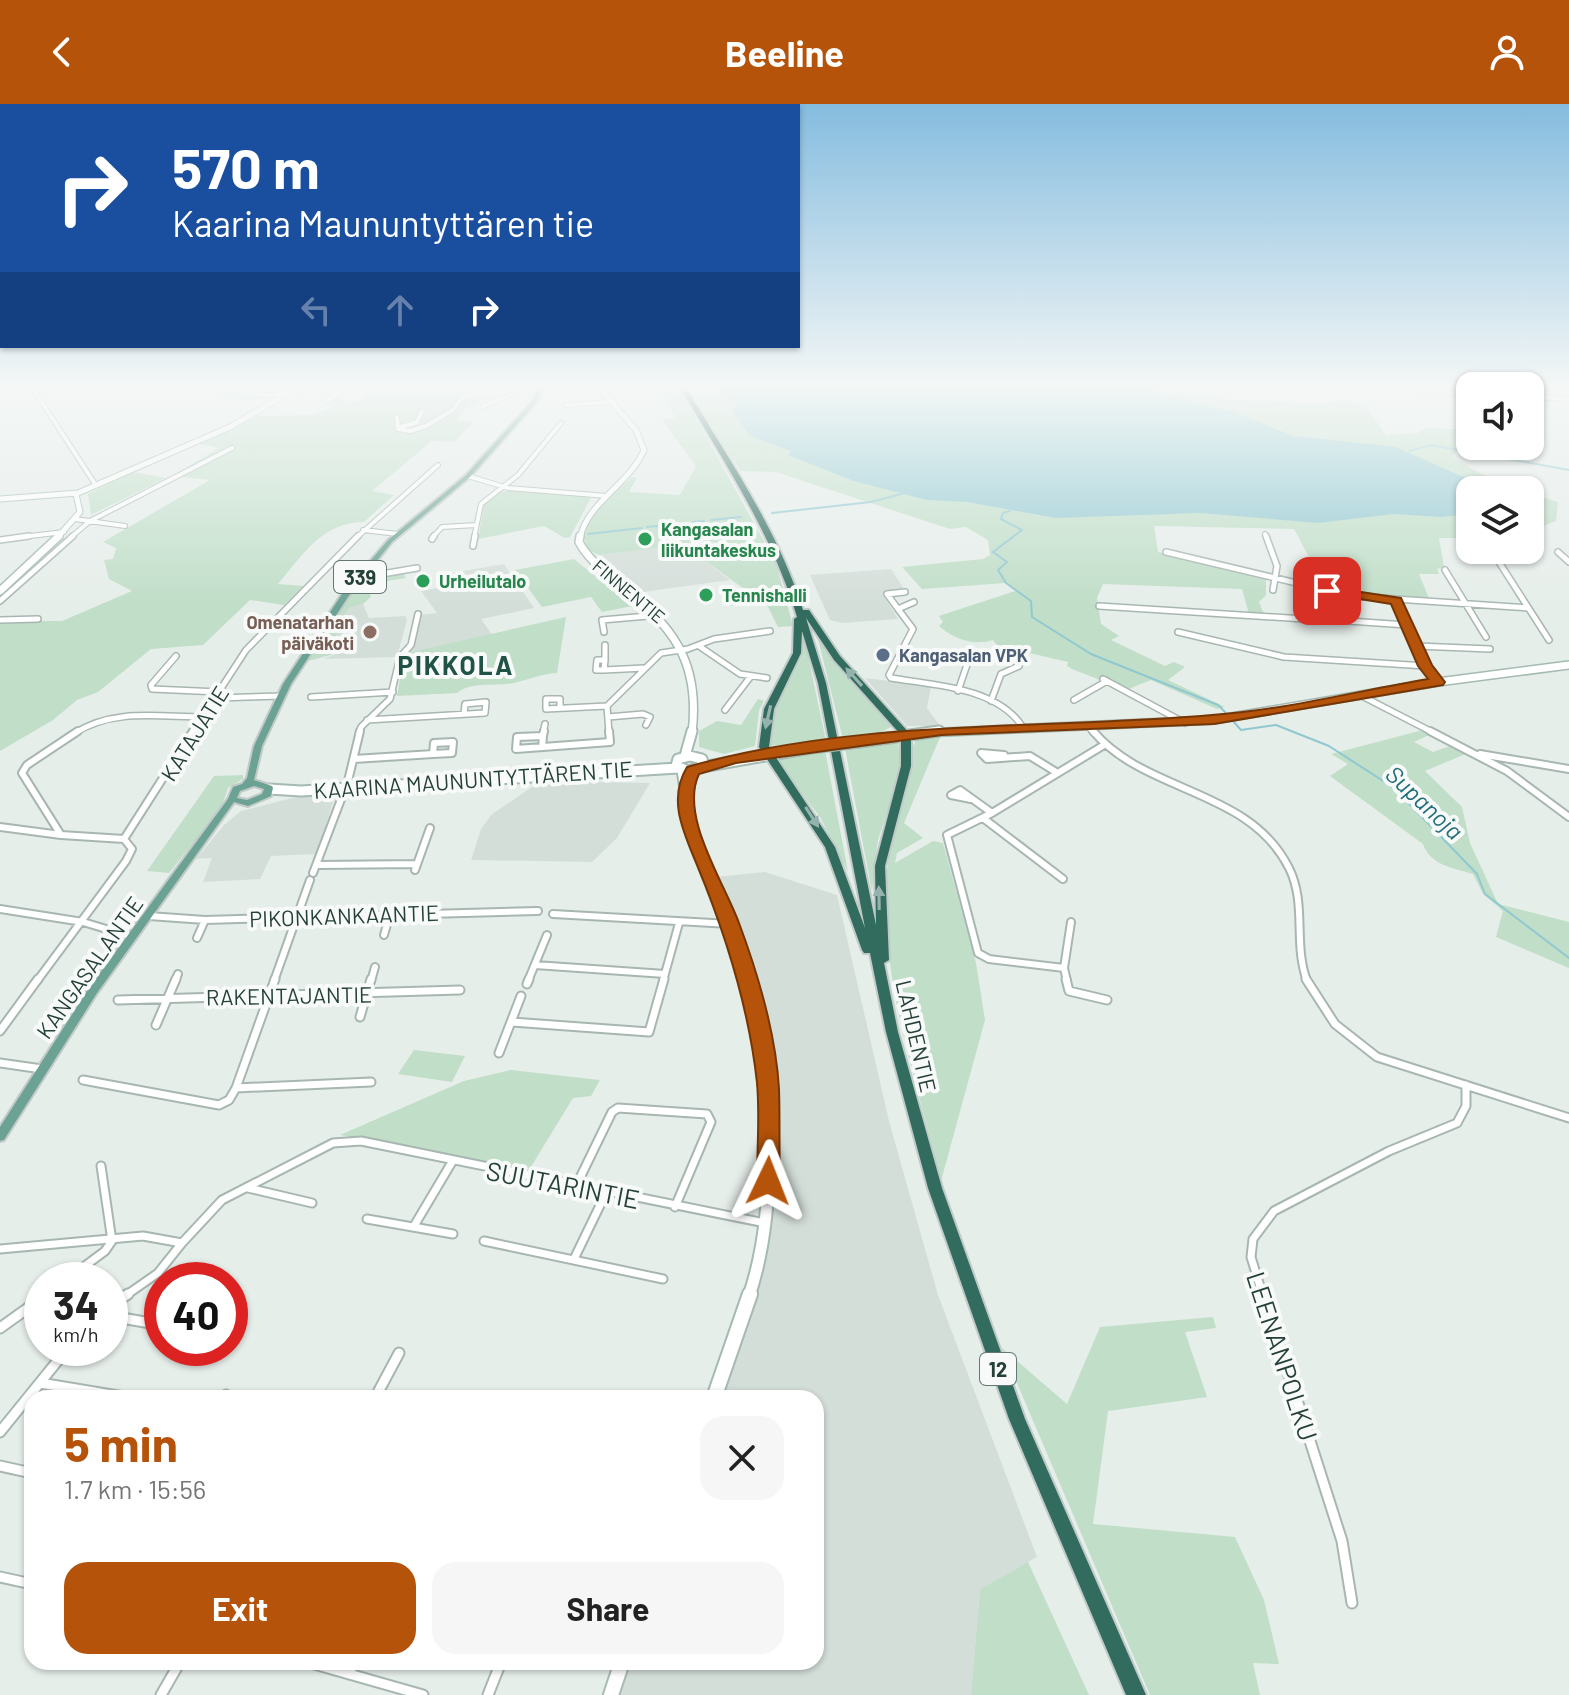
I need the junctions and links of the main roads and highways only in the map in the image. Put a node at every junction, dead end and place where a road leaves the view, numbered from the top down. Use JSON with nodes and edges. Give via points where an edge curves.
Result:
{"nodes":[{"id":1,"x":155,"y":458,"type":"edge"},
{"id":2,"x":484,"y":458,"type":"edge"},
{"id":3,"x":639,"y":458,"type":"edge"},
{"id":4,"x":725,"y":458,"type":"edge"},
{"id":5,"x":73,"y":493,"type":"junction"},
{"id":6,"x":0,"y":499,"type":"edge"},
{"id":7,"x":2,"y":587,"type":"edge"},
{"id":8,"x":793,"y":590,"type":"junction"},
{"id":9,"x":1569,"y":665,"type":"edge"},
{"id":10,"x":906,"y":735,"type":"junction"},
{"id":11,"x":691,"y":740,"type":"junction"},
{"id":12,"x":766,"y":754,"type":"junction"},
{"id":13,"x":253,"y":758,"type":"junction"},
{"id":14,"x":680,"y":763,"type":"junction"},
{"id":15,"x":699,"y":763,"type":"junction"},
{"id":16,"x":246,"y":784,"type":"junction"},
{"id":17,"x":685,"y":786,"type":"junction"},
{"id":18,"x":265,"y":790,"type":"junction"},
{"id":19,"x":232,"y":799,"type":"junction"},
{"id":20,"x":245,"y":803,"type":"junction"},
{"id":21,"x":215,"y":824,"type":"junction"},
{"id":22,"x":892,"y":1032,"type":"junction"},
{"id":23,"x":0,"y":1137,"type":"edge"},
{"id":24,"x":717,"y":1390,"type":"edge"},
{"id":25,"x":619,"y":1670,"type":"edge"},
{"id":26,"x":611,"y":1695,"type":"edge"},
{"id":27,"x":1136,"y":1695,"type":"edge"}],
"edges":[{"from":1,"to":5,"type":"main road"},
{"from":2,"to":13,"type":"main road","number":"339","via":[[398,534],[359,578],[316,635]]},
{"from":3,"to":11,"type":"main road","name":"FINNENTIE","via":[[630,476],[582,529],[582,549],[671,627],[690,672]]},
{"from":4,"to":8,"type":"highway","name":"LAHDENTIE","number":"12"},
{"from":5,"to":6,"type":"main road"},
{"from":5,"to":7,"type":"main road","via":[[80,512],[75,519]]},
{"from":10,"to":8,"type":"highway","one_way":true,"via":[[837,658]]},
{"from":8,"to":12,"type":"highway","one_way":true,"via":[[797,653],[769,709]]},
{"from":8,"to":22,"type":"highway","name":"LAHDENTIE","number":"12","via":[[832,723]]},
{"from":9,"to":10,"type":"main road","via":[[1185,723],[1022,726]]},
{"from":10,"to":12,"type":"main road","bridge":true},
{"from":22,"to":10,"type":"highway","one_way":true,"via":[[879,884],[887,831],[906,766]]},
{"from":11,"to":14,"type":"main road","name":"FINNENTIE"},
{"from":11,"to":15,"type":"main road","name":"FINNENTIE"},
{"from":12,"to":15,"type":"main road"},
{"from":12,"to":22,"type":"highway","one_way":true,"via":[[837,861]]},
{"from":13,"to":16,"type":"main road","number":"339"},
{"from":13,"to":18,"type":"main road"},
{"from":14,"to":15,"type":"main road"},
{"from":14,"to":15,"type":"main road"},
{"from":14,"to":17,"type":"main road"},
{"from":14,"to":18,"type":"main road","name":"KAARINA MAUNUNTYTTÄREN TIE"},
{"from":15,"to":17,"type":"main road"},
{"from":16,"to":18,"type":"main road"},
{"from":16,"to":19,"type":"main road","number":"339"},
{"from":17,"to":24,"type":"main road","via":[[687,821],[730,924],[765,1063],[769,1138],[765,1223],[752,1287]]},
{"from":18,"to":20,"type":"main road","number":"339"},
{"from":19,"to":20,"type":"main road"},
{"from":19,"to":21,"type":"main road","name":"KANGASALANTIE","number":"339"},
{"from":20,"to":21,"type":"main road","name":"KANGASALANTIE","number":"339"},
{"from":21,"to":23,"type":"main road","name":"KANGASALANTIE","number":"339"},
{"from":22,"to":27,"type":"highway","name":"LAHDENTIE","number":"12","via":[[931,1175],[983,1327],[1056,1514]]},
{"from":25,"to":26,"type":"main road"}]}
